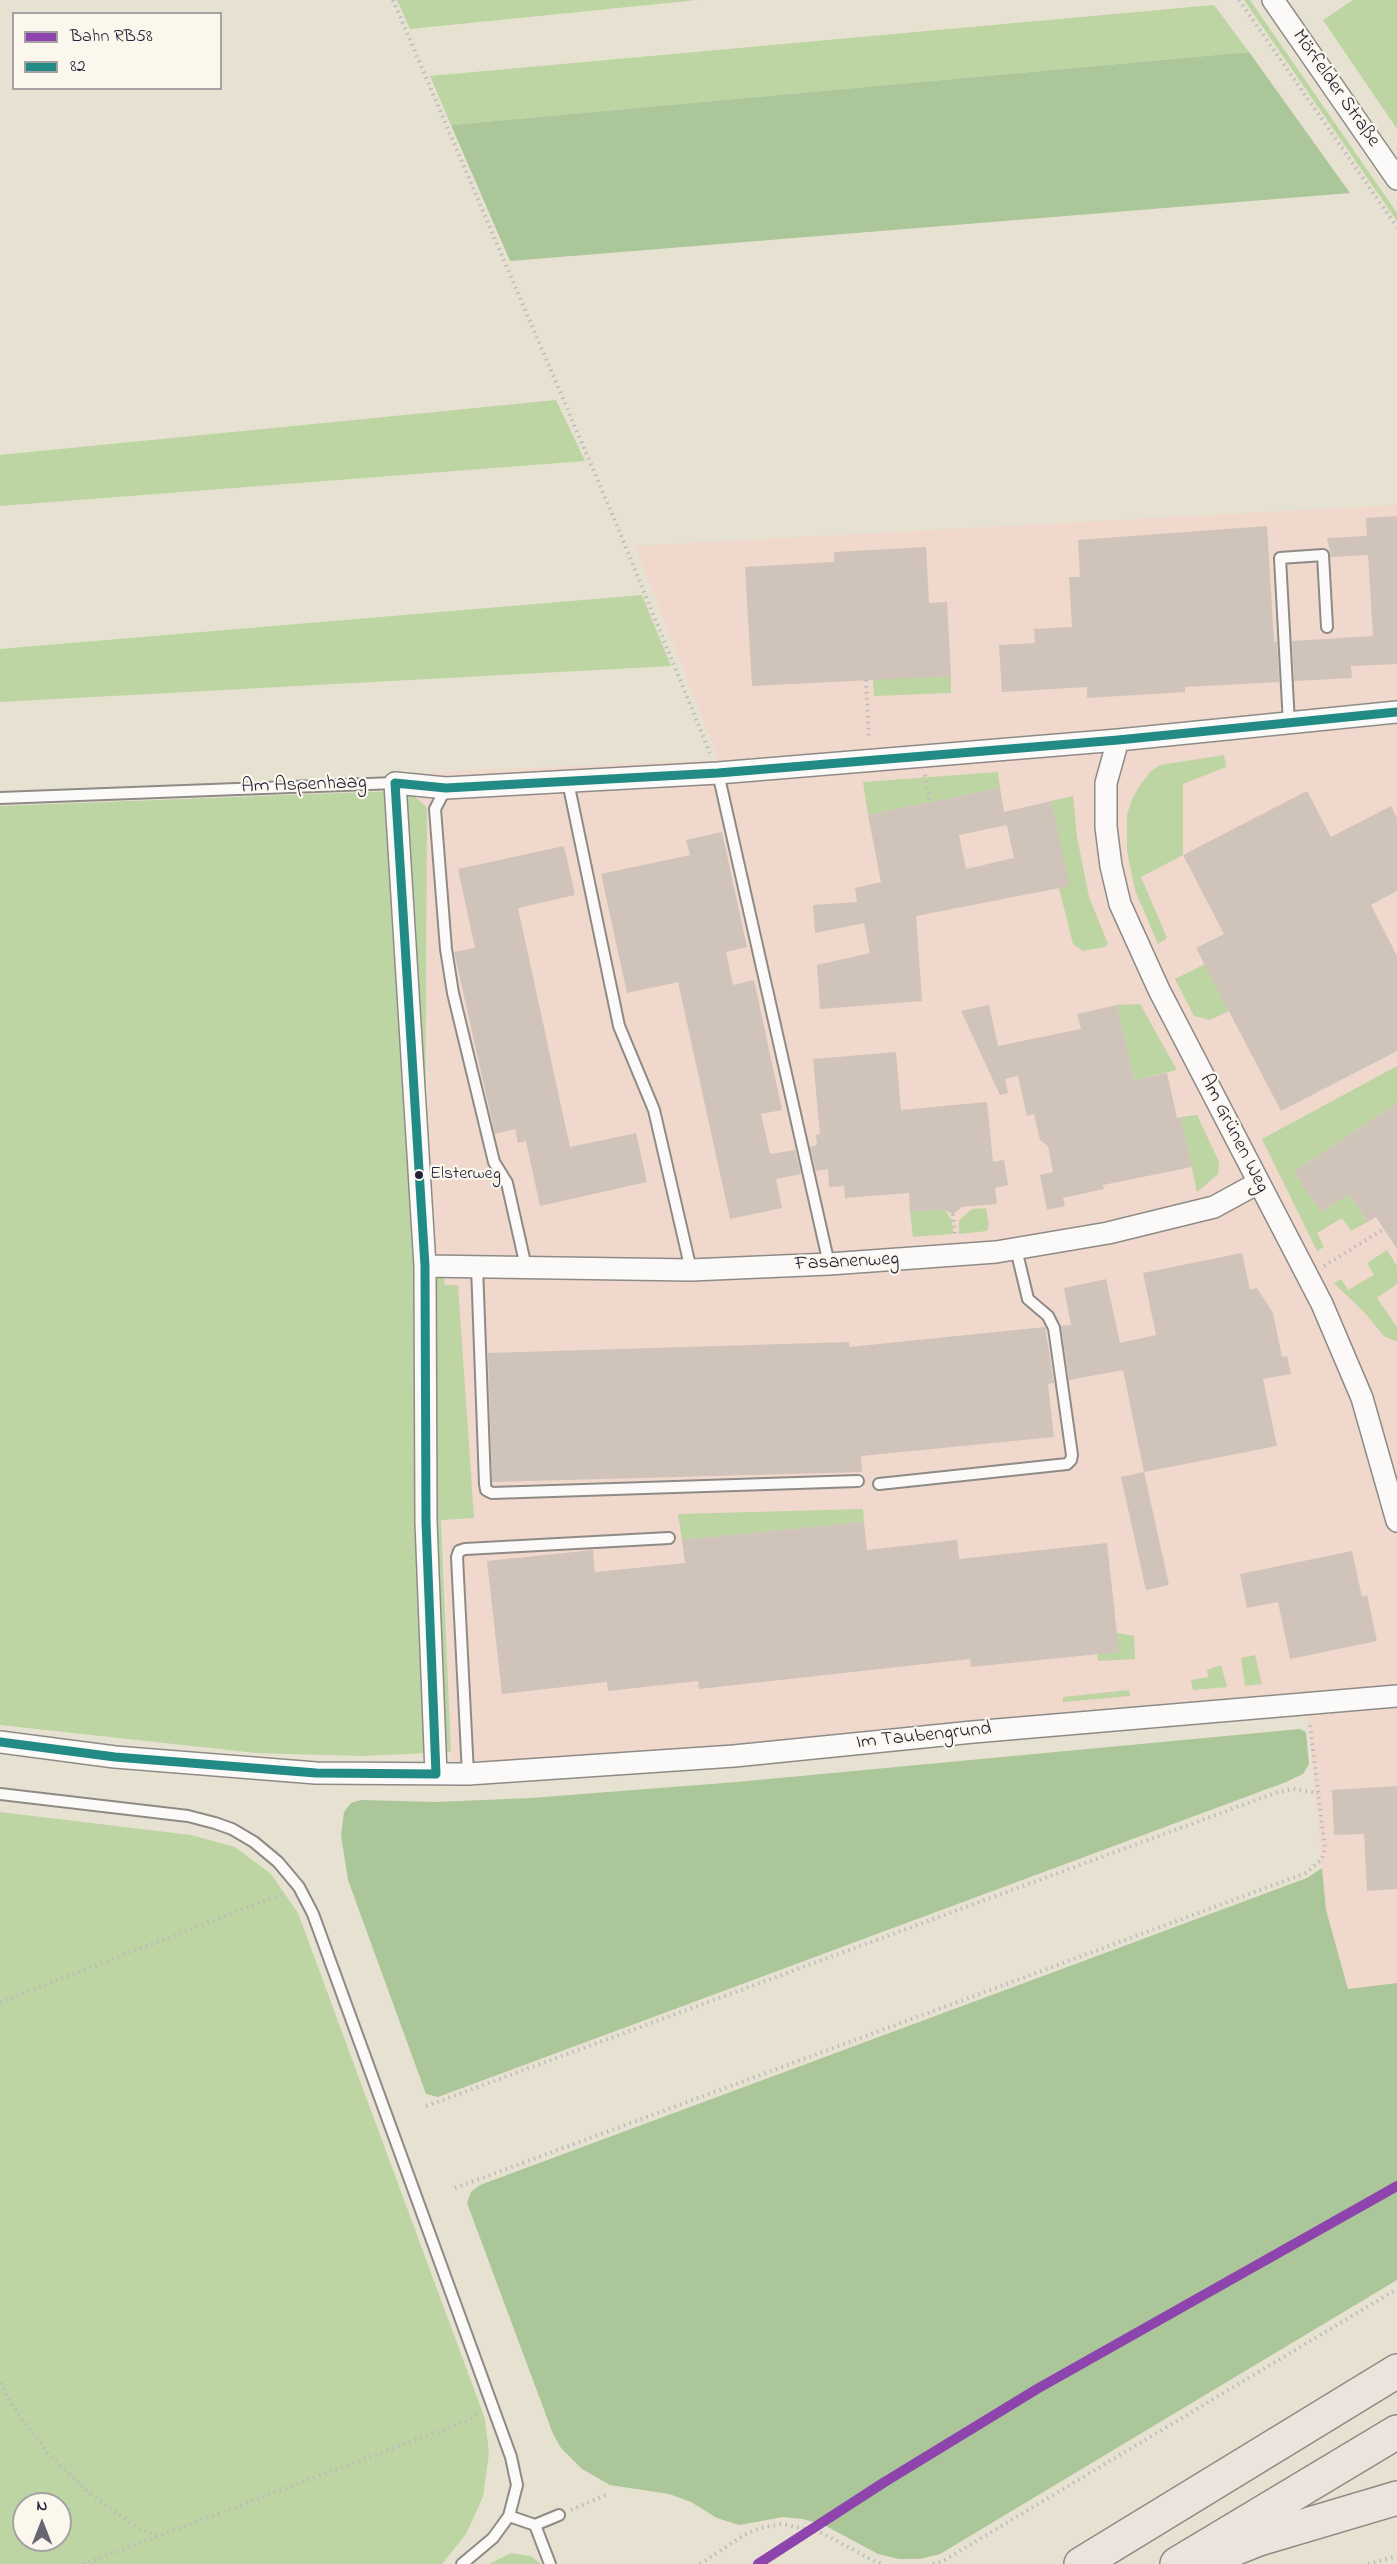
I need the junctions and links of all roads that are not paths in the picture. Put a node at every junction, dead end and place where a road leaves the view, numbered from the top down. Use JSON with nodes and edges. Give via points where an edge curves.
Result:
{"nodes":[{"id":1,"x":1273,"y":0,"type":"edge"},
{"id":2,"x":1397,"y":179,"type":"edge"},
{"id":3,"x":1328,"y":627,"type":"dead end"},
{"id":4,"x":1397,"y":712,"type":"edge"},
{"id":5,"x":1289,"y":724,"type":"junction"},
{"id":6,"x":1118,"y":740,"type":"junction"},
{"id":7,"x":718,"y":773,"type":"junction"},
{"id":8,"x":568,"y":782,"type":"junction"},
{"id":9,"x":395,"y":783,"type":"junction"},
{"id":10,"x":446,"y":788,"type":"junction"},
{"id":11,"x":0,"y":798,"type":"edge"},
{"id":12,"x":1258,"y":1183,"type":"junction"},
{"id":13,"x":1016,"y":1249,"type":"junction"},
{"id":14,"x":829,"y":1264,"type":"junction"},
{"id":15,"x":425,"y":1266,"type":"junction"},
{"id":16,"x":477,"y":1266,"type":"junction"},
{"id":17,"x":525,"y":1267,"type":"junction"},
{"id":18,"x":691,"y":1270,"type":"junction"},
{"id":19,"x":858,"y":1481,"type":"dead end"},
{"id":20,"x":879,"y":1484,"type":"dead end"},
{"id":21,"x":1397,"y":1521,"type":"edge"},
{"id":22,"x":669,"y":1538,"type":"dead end"},
{"id":23,"x":1397,"y":1696,"type":"edge"},
{"id":24,"x":0,"y":1742,"type":"edge"},
{"id":25,"x":452,"y":1774,"type":"junction"},
{"id":26,"x":0,"y":1794,"type":"edge"},
{"id":27,"x":1397,"y":2371,"type":"edge"},
{"id":28,"x":1397,"y":2432,"type":"edge"},
{"id":29,"x":1397,"y":2498,"type":"edge"},
{"id":30,"x":559,"y":2515,"type":"road end"},
{"id":31,"x":510,"y":2516,"type":"junction"},
{"id":32,"x":535,"y":2525,"type":"junction"},
{"id":33,"x":462,"y":2564,"type":"edge"},
{"id":34,"x":550,"y":2564,"type":"edge"},
{"id":35,"x":1081,"y":2564,"type":"edge"},
{"id":36,"x":1177,"y":2564,"type":"edge"},
{"id":37,"x":1197,"y":2564,"type":"edge"}],
"edges":[{"from":1,"to":2,"type":"street","name":"Mörfelder Straße"},
{"from":3,"to":5,"type":"lane","via":[[1323,555],[1280,558]]},
{"from":4,"to":5,"type":"street","name":"Am Aspenhaag"},
{"from":5,"to":6,"type":"street","name":"Am Aspenhaag"},
{"from":6,"to":7,"type":"street","name":"Am Aspenhaag"},
{"from":6,"to":12,"type":"street","name":"Am Grünen Weg","via":[[1107,783],[1107,826],[1120,904]]},
{"from":7,"to":8,"type":"street","name":"Am Aspenhaag"},
{"from":7,"to":14,"type":"lane"},
{"from":8,"to":10,"type":"street","name":"Am Aspenhaag"},
{"from":8,"to":18,"type":"lane","via":[[619,1026],[654,1110]]},
{"from":9,"to":10,"type":"street","name":"Am Aspenhaag"},
{"from":9,"to":11,"type":"lane","name":"Am Aspenhaag"},
{"from":9,"to":15,"type":"street"},
{"from":10,"to":17,"type":"lane","via":[[435,809],[453,993],[494,1162],[507,1183]]},
{"from":12,"to":13,"type":"street","name":"Fasanenweg","via":[[1214,1207],[1108,1233]]},
{"from":12,"to":21,"type":"street","name":"Am Grünen Weg","via":[[1322,1304],[1362,1398]]},
{"from":13,"to":14,"type":"street","name":"Fasanenweg"},
{"from":13,"to":20,"type":"lane","via":[[1028,1299],[1048,1316],[1054,1328],[1071,1460],[1067,1464]]},
{"from":14,"to":18,"type":"street","name":"Fasanenweg"},
{"from":15,"to":16,"type":"street","name":"Fasanenweg"},
{"from":15,"to":25,"type":"street","via":[[426,1522]]},
{"from":16,"to":17,"type":"street","name":"Fasanenweg"},
{"from":16,"to":19,"type":"lane","via":[[486,1490],[492,1493]]},
{"from":17,"to":18,"type":"street","name":"Fasanenweg"},
{"from":22,"to":25,"type":"lane","via":[[459,1551]]},
{"from":23,"to":25,"type":"street","name":"Im Taubengrund","via":[[734,1756]]},
{"from":24,"to":25,"type":"street","name":"Im Taubengrund","via":[[115,1757],[315,1773]]},
{"from":26,"to":31,"type":"lane","via":[[188,1816],[215,1823],[254,1842],[300,1887],[511,2457],[517,2485]]},
{"from":27,"to":35,"type":"highway"},
{"from":28,"to":36,"type":"highway"},
{"from":29,"to":37,"type":"highway","via":[[1259,2539]]},
{"from":30,"to":32,"type":"lane"},
{"from":31,"to":32,"type":"lane"},
{"from":31,"to":33,"type":"lane"},
{"from":32,"to":34,"type":"lane"}]}
